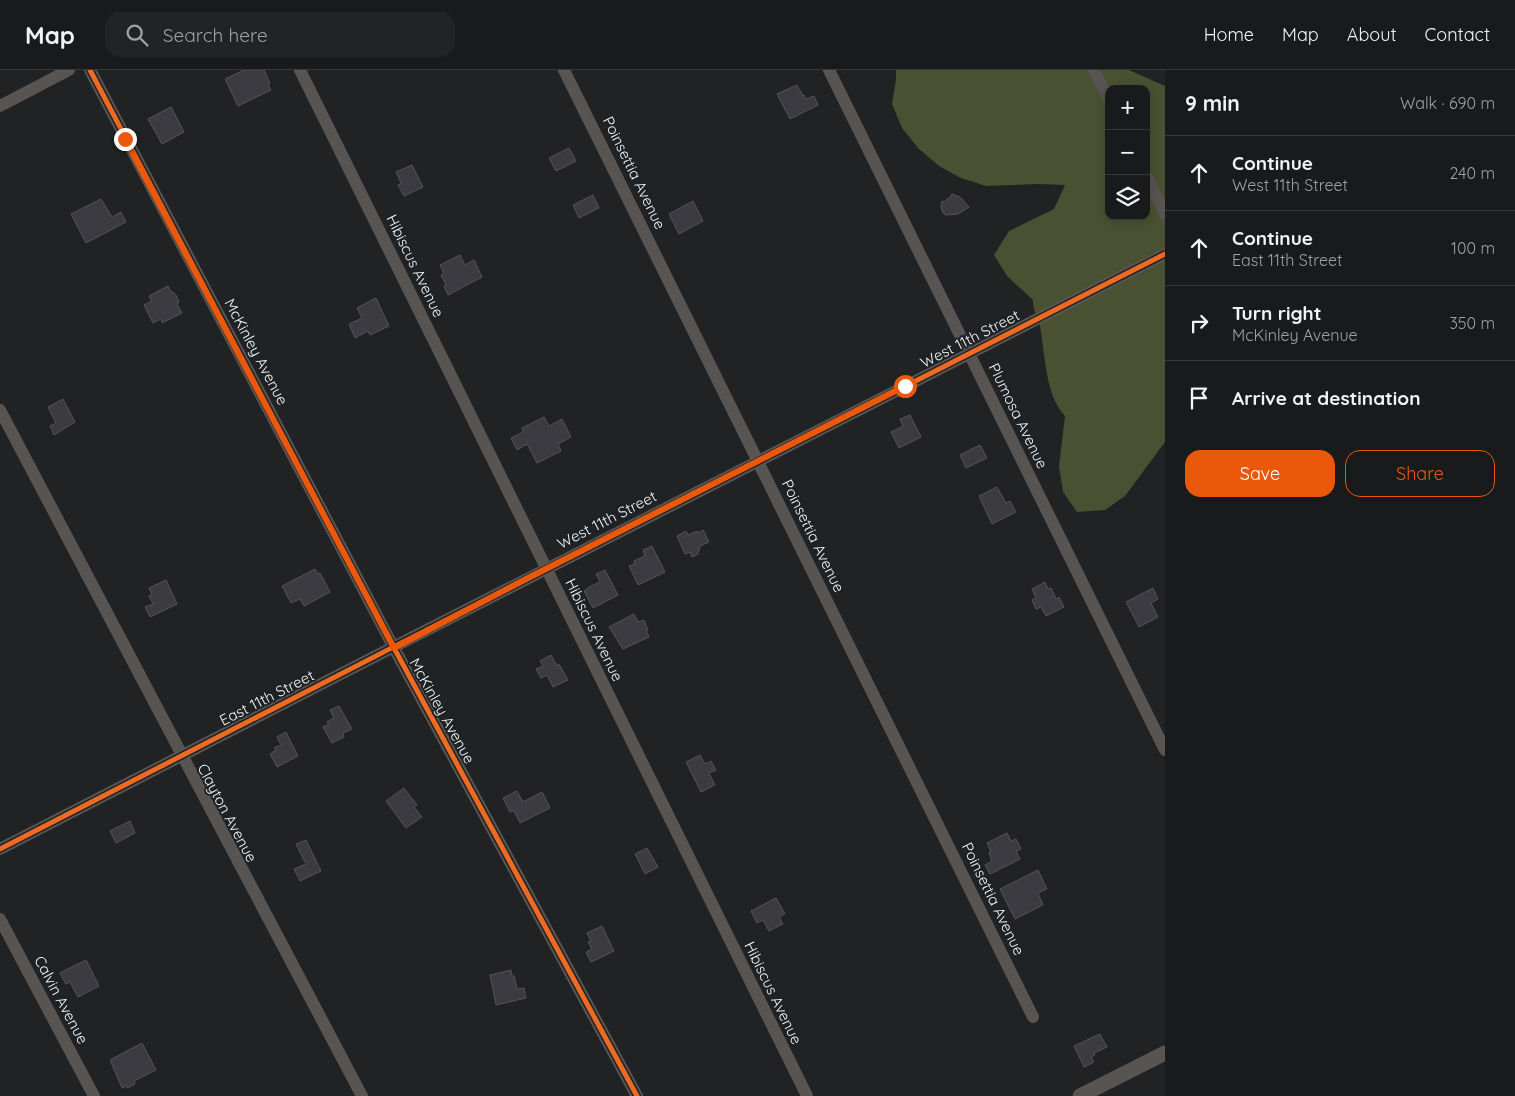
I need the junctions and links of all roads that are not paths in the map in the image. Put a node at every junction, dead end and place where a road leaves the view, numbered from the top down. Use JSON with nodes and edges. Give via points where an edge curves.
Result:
{"nodes":[{"id":1,"x":69,"y":70,"type":"edge"},
{"id":2,"x":90,"y":70,"type":"edge"},
{"id":3,"x":300,"y":70,"type":"edge"},
{"id":4,"x":564,"y":70,"type":"edge"},
{"id":5,"x":829,"y":70,"type":"edge"},
{"id":6,"x":1094,"y":70,"type":"edge"},
{"id":7,"x":1105,"y":92,"type":"edge"},
{"id":8,"x":0,"y":106,"type":"edge"},
{"id":9,"x":1150,"y":184,"type":"edge"},
{"id":10,"x":1165,"y":214,"type":"edge"},
{"id":11,"x":1165,"y":254,"type":"edge"},
{"id":12,"x":968,"y":353,"type":"junction"},
{"id":13,"x":0,"y":410,"type":"edge"},
{"id":14,"x":758,"y":461,"type":"junction"},
{"id":15,"x":546,"y":570,"type":"junction"},
{"id":16,"x":394,"y":648,"type":"junction"},
{"id":17,"x":1165,"y":750,"type":"edge"},
{"id":18,"x":182,"y":756,"type":"junction"},
{"id":19,"x":0,"y":850,"type":"edge"},
{"id":20,"x":0,"y":919,"type":"edge"},
{"id":21,"x":1033,"y":1017,"type":"dead end"},
{"id":22,"x":1165,"y":1053,"type":"edge"},
{"id":23,"x":94,"y":1096,"type":"edge"},
{"id":24,"x":362,"y":1096,"type":"edge"},
{"id":25,"x":637,"y":1096,"type":"edge"},
{"id":26,"x":806,"y":1096,"type":"edge"},
{"id":27,"x":1080,"y":1096,"type":"edge"}],
"edges":[{"from":1,"to":8,"type":"street"},
{"from":2,"to":16,"type":"street","name":"McKinley Avenue"},
{"from":3,"to":15,"type":"street","name":"Hibiscus Avenue"},
{"from":4,"to":14,"type":"street","name":"Poinsettia Avenue"},
{"from":5,"to":12,"type":"street","name":"Plumosa Avenue"},
{"from":6,"to":7,"type":"street"},
{"from":9,"to":10,"type":"street"},
{"from":11,"to":12,"type":"street","name":"West 11th Street"},
{"from":12,"to":14,"type":"street","name":"West 11th Street"},
{"from":12,"to":17,"type":"street","name":"Plumosa Avenue"},
{"from":13,"to":18,"type":"street","name":"Clayton Avenue"},
{"from":14,"to":15,"type":"street","name":"West 11th Street"},
{"from":14,"to":21,"type":"street","name":"Poinsettia Avenue"},
{"from":15,"to":16,"type":"street","name":"East 11th Street"},
{"from":15,"to":26,"type":"street","name":"Hibiscus Avenue"},
{"from":16,"to":18,"type":"street","name":"East 11th Street"},
{"from":16,"to":25,"type":"street","name":"McKinley Avenue"},
{"from":18,"to":19,"type":"street","name":"East 11th Street"},
{"from":18,"to":24,"type":"street","name":"Clayton Avenue"},
{"from":20,"to":23,"type":"street","name":"Calvin Avenue"},
{"from":22,"to":27,"type":"street"}]}
